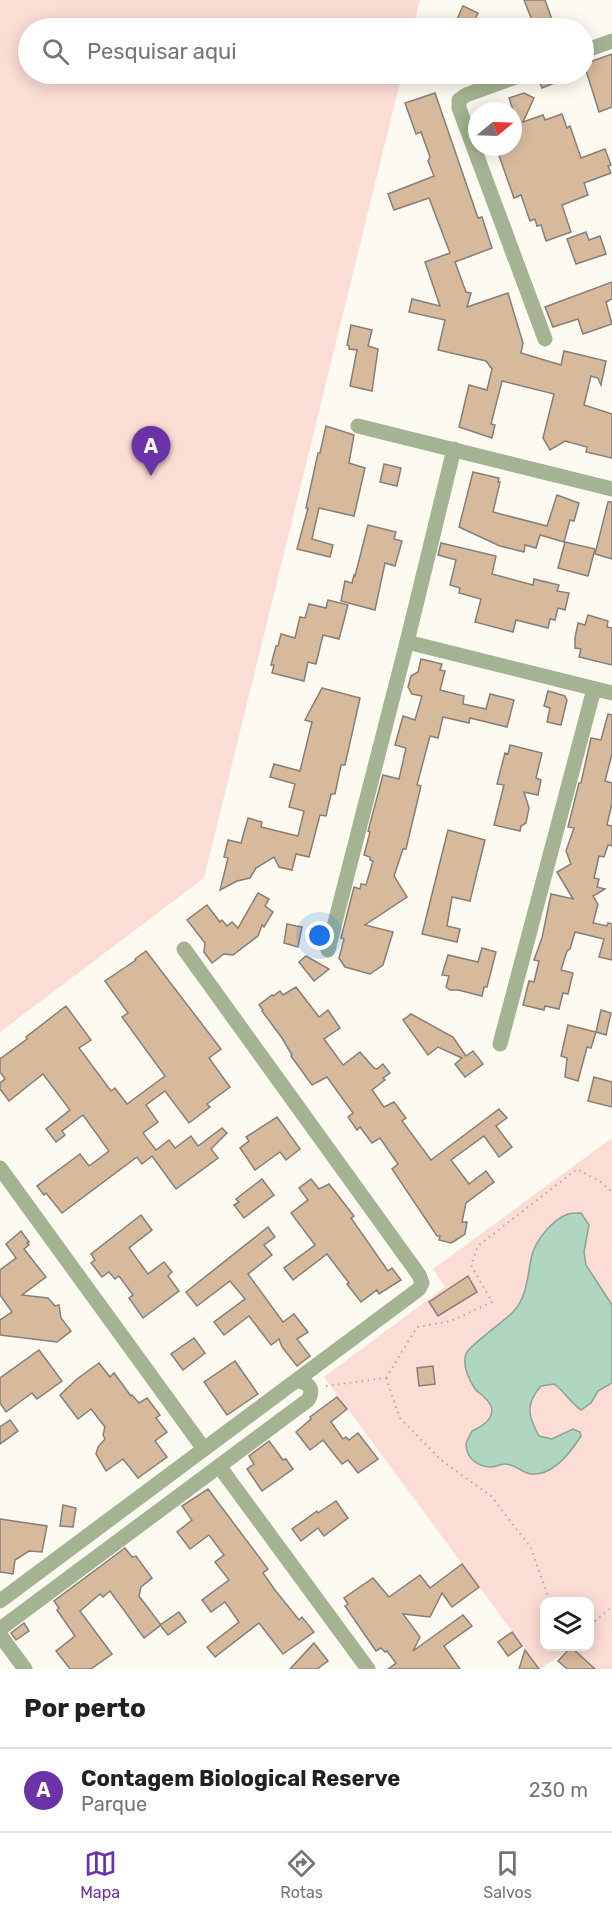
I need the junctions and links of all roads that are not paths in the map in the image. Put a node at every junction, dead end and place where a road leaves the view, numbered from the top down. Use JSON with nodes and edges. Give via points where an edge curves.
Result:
{"nodes":[{"id":1,"x":612,"y":41,"type":"edge"},
{"id":2,"x":594,"y":47,"type":"edge"},
{"id":3,"x":496,"y":84,"type":"edge"},
{"id":4,"x":545,"y":339,"type":"dead end"},
{"id":5,"x":358,"y":426,"type":"dead end"},
{"id":6,"x":454,"y":449,"type":"junction"},
{"id":7,"x":612,"y":489,"type":"edge"},
{"id":8,"x":407,"y":642,"type":"junction"},
{"id":9,"x":594,"y":689,"type":"junction"},
{"id":10,"x":612,"y":693,"type":"edge"},
{"id":11,"x":184,"y":950,"type":"dead end"},
{"id":12,"x":328,"y":950,"type":"dead end"},
{"id":13,"x":500,"y":1044,"type":"dead end"},
{"id":14,"x":0,"y":1168,"type":"edge"},
{"id":15,"x":297,"y":1380,"type":"junction"},
{"id":16,"x":204,"y":1449,"type":"junction"},
{"id":17,"x":219,"y":1466,"type":"junction"},
{"id":18,"x":91,"y":1534,"type":"junction"},
{"id":19,"x":104,"y":1551,"type":"junction"},
{"id":20,"x":0,"y":1601,"type":"edge"},
{"id":21,"x":0,"y":1629,"type":"edge"},
{"id":22,"x":0,"y":1635,"type":"edge"},
{"id":23,"x":25,"y":1669,"type":"edge"},
{"id":24,"x":368,"y":1669,"type":"edge"}],
"edges":[{"from":1,"to":2,"type":"street"},
{"from":3,"to":4,"type":"street","via":[[466,95],[459,100],[459,108]]},
{"from":5,"to":6,"type":"street"},
{"from":6,"to":7,"type":"street"},
{"from":6,"to":8,"type":"street"},
{"from":8,"to":9,"type":"street"},
{"from":8,"to":12,"type":"street"},
{"from":9,"to":10,"type":"street"},
{"from":9,"to":13,"type":"street"},
{"from":11,"to":15,"type":"street","via":[[422,1283]]},
{"from":14,"to":16,"type":"street"},
{"from":15,"to":16,"type":"street"},
{"from":15,"to":17,"type":"street","via":[[311,1388],[308,1400]]},
{"from":16,"to":18,"type":"street"},
{"from":17,"to":19,"type":"street"},
{"from":17,"to":24,"type":"street"},
{"from":18,"to":19,"type":"street"},
{"from":18,"to":20,"type":"street"},
{"from":19,"to":21,"type":"street"},
{"from":22,"to":23,"type":"street"}]}
